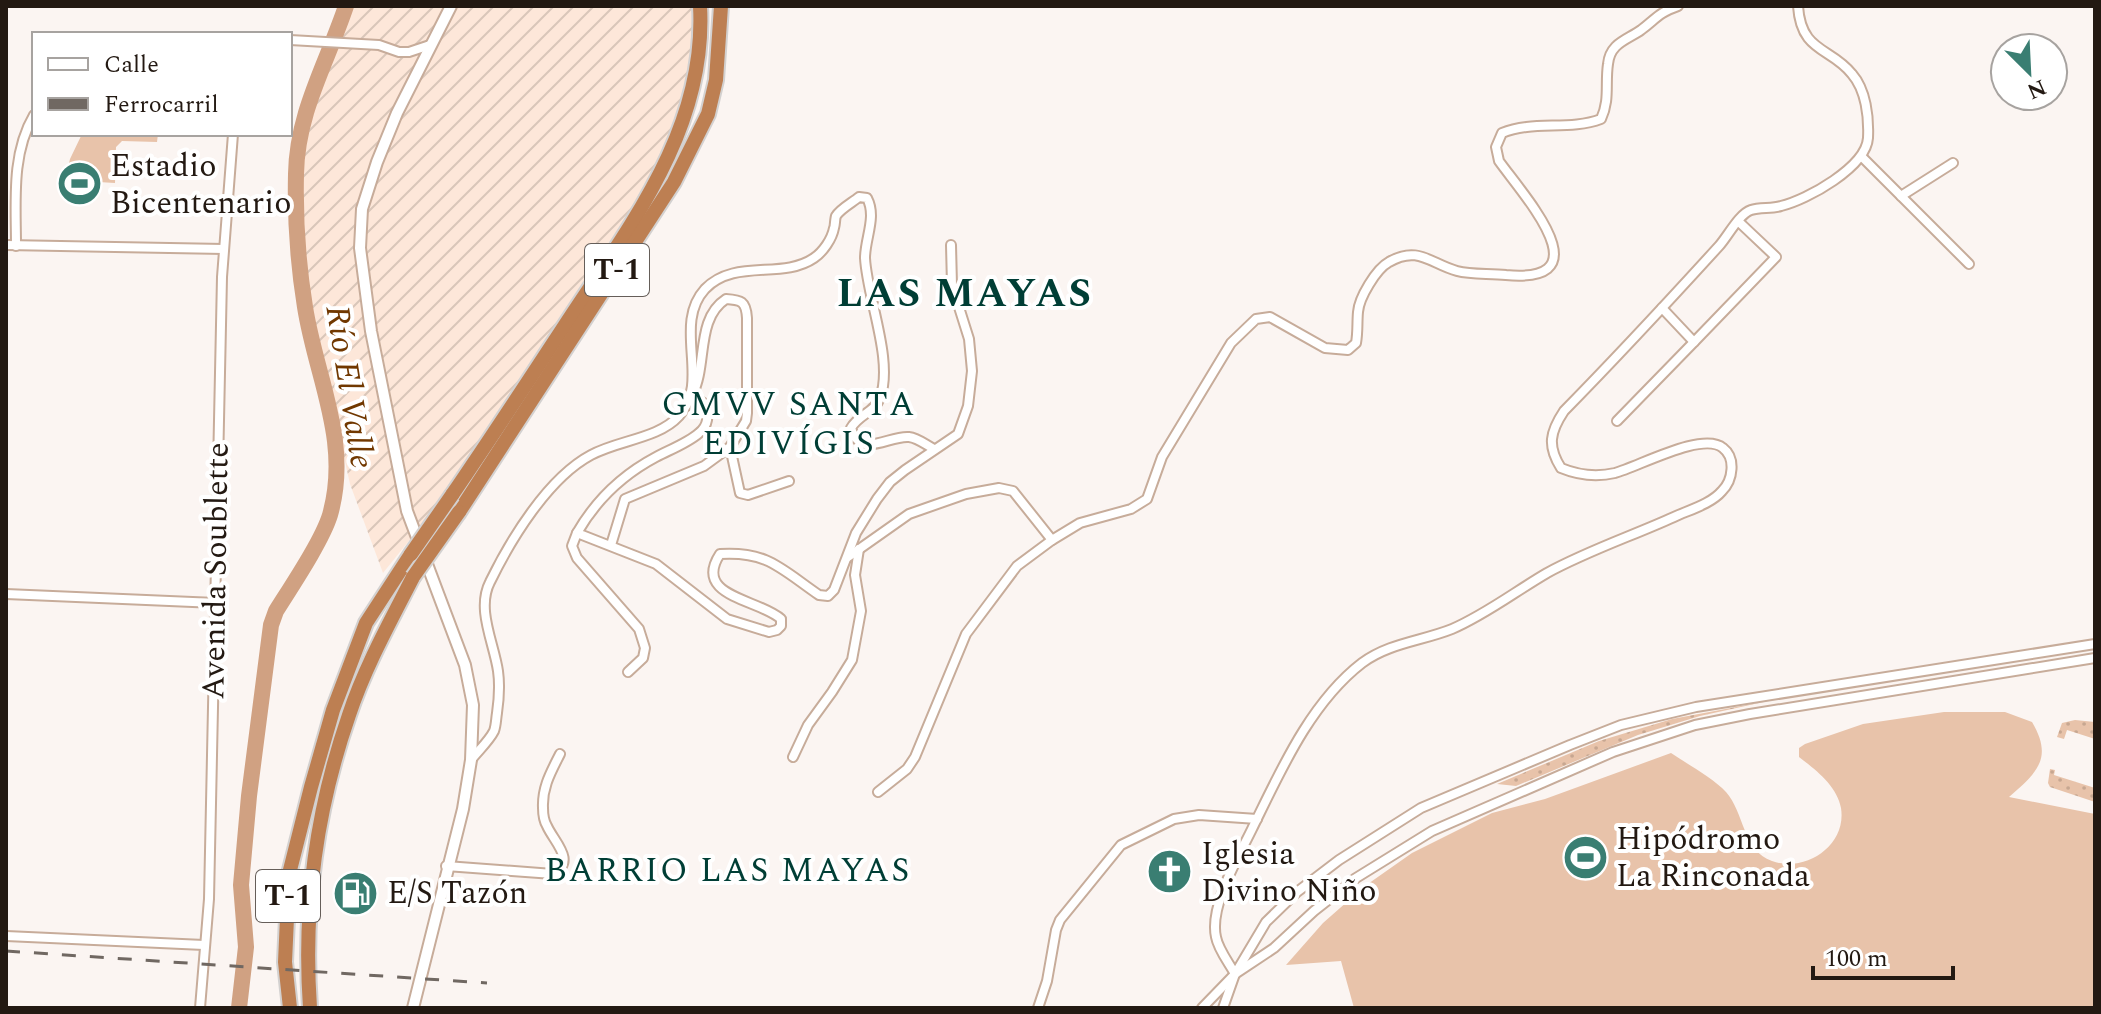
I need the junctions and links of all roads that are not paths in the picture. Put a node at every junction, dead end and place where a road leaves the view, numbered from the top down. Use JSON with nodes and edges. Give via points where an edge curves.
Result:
{"nodes":[{"id":1,"x":451,"y":6,"type":"edge"},
{"id":2,"x":700,"y":6,"type":"edge"},
{"id":3,"x":721,"y":6,"type":"edge"},
{"id":4,"x":1678,"y":6,"type":"edge"},
{"id":5,"x":1798,"y":6,"type":"edge"},
{"id":6,"x":292,"y":40,"type":"edge"},
{"id":7,"x":430,"y":45,"type":"junction"},
{"id":8,"x":32,"y":119,"type":"edge"},
{"id":9,"x":233,"y":136,"type":"edge"},
{"id":10,"x":1862,"y":157,"type":"junction"},
{"id":11,"x":1953,"y":163,"type":"dead end"},
{"id":12,"x":1901,"y":196,"type":"junction"},
{"id":13,"x":1739,"y":222,"type":"junction"},
{"id":14,"x":951,"y":245,"type":"dead end"},
{"id":15,"x":11,"y":246,"type":"edge"},
{"id":16,"x":224,"y":249,"type":"junction"},
{"id":17,"x":1969,"y":264,"type":"dead end"},
{"id":18,"x":1662,"y":308,"type":"junction"},
{"id":19,"x":1694,"y":342,"type":"junction"},
{"id":20,"x":692,"y":395,"type":"junction"},
{"id":21,"x":1617,"y":421,"type":"dead end"},
{"id":22,"x":730,"y":447,"type":"junction"},
{"id":23,"x":934,"y":449,"type":"junction"},
{"id":24,"x":789,"y":481,"type":"dead end"},
{"id":25,"x":577,"y":533,"type":"junction"},
{"id":26,"x":1052,"y":540,"type":"junction"},
{"id":27,"x":611,"y":545,"type":"junction"},
{"id":28,"x":859,"y":548,"type":"junction"},
{"id":29,"x":847,"y":557,"type":"junction"},
{"id":30,"x":6,"y":594,"type":"edge"},
{"id":31,"x":216,"y":603,"type":"junction"},
{"id":32,"x":2095,"y":644,"type":"edge"},
{"id":33,"x":2095,"y":658,"type":"edge"},
{"id":34,"x":628,"y":672,"type":"dead end"},
{"id":35,"x":560,"y":754,"type":"dead end"},
{"id":36,"x":793,"y":757,"type":"dead end"},
{"id":37,"x":471,"y":760,"type":"junction"},
{"id":38,"x":878,"y":792,"type":"dead end"},
{"id":39,"x":1257,"y":819,"type":"junction"},
{"id":40,"x":446,"y":866,"type":"junction"},
{"id":41,"x":6,"y":936,"type":"edge"},
{"id":42,"x":204,"y":945,"type":"junction"},
{"id":43,"x":1235,"y":974,"type":"junction"},
{"id":44,"x":200,"y":1008,"type":"edge"},
{"id":45,"x":290,"y":1008,"type":"edge"},
{"id":46,"x":310,"y":1008,"type":"edge"},
{"id":47,"x":413,"y":1008,"type":"edge"},
{"id":48,"x":1038,"y":1008,"type":"edge"},
{"id":49,"x":1202,"y":1008,"type":"edge"},
{"id":50,"x":1223,"y":1008,"type":"edge"}],
"edges":[{"from":1,"to":7,"type":"street"},
{"from":2,"to":45,"type":"highway","number":"T-1","bridge":true,"via":[[690,92],[665,169],[366,623],[333,710],[289,874],[285,962]]},
{"from":3,"to":46,"type":"highway","number":"T-1","bridge":true,"via":[[708,114],[679,172],[413,577],[349,714],[311,875]]},
{"from":4,"to":26,"type":"street","via":[[1617,43],[1608,59],[1608,105],[1601,119],[1502,133],[1496,147],[1499,161],[1553,238],[1551,266],[1521,277],[1458,271],[1421,254],[1391,260],[1380,268],[1358,309],[1356,343],[1348,350],[1325,348],[1270,317],[1256,319],[1231,343],[1162,457],[1147,499],[1131,509],[1080,523]]},
{"from":5,"to":10,"type":"street","via":[[1798,17],[1817,49],[1851,71],[1860,84],[1868,140]]},
{"from":6,"to":7,"type":"street","via":[[379,45],[399,52]]},
{"from":7,"to":37,"type":"street","via":[[377,162],[362,209],[360,248],[363,288],[407,511],[465,665],[473,705]]},
{"from":8,"to":15,"type":"street","via":[[20,149]]},
{"from":9,"to":16,"type":"street","name":"Avenida Soublette"},
{"from":10,"to":12,"type":"street"},
{"from":10,"to":13,"type":"street","via":[[1838,178],[1799,199],[1753,209]]},
{"from":11,"to":12,"type":"street"},
{"from":12,"to":17,"type":"street"},
{"from":13,"to":18,"type":"street"},
{"from":13,"to":19,"type":"street","via":[[1776,257]]},
{"from":14,"to":23,"type":"street","via":[[952,285],[969,339],[972,371],[958,434]]},
{"from":15,"to":16,"type":"street"},
{"from":16,"to":31,"type":"street","name":"Avenida Soublette"},
{"from":18,"to":19,"type":"street"},
{"from":18,"to":39,"type":"street","via":[[1564,411],[1553,427],[1550,445],[1561,468],[1592,475],[1626,469],[1698,442],[1716,442],[1731,459],[1724,490],[1695,508],[1550,571],[1454,628],[1363,663],[1321,708],[1291,752]]},
{"from":19,"to":21,"type":"street"},
{"from":20,"to":22,"type":"street","via":[[714,310],[726,299],[741,300],[747,310],[747,413]]},
{"from":20,"to":23,"type":"street","via":[[690,334],[705,290],[724,276],[802,264],[817,256],[830,239],[835,217],[859,197],[867,198],[872,207],[865,258],[884,369],[876,406],[851,428],[859,442],[870,446],[906,437]]},
{"from":20,"to":25,"type":"street","via":[[706,405],[708,417],[699,434],[616,483]]},
{"from":20,"to":37,"type":"street","via":[[670,424],[590,456],[557,481],[504,558],[485,599],[498,670],[495,730]]},
{"from":22,"to":24,"type":"street","via":[[740,493]]},
{"from":22,"to":27,"type":"street","via":[[704,466],[625,499]]},
{"from":23,"to":29,"type":"street","via":[[890,482],[856,533]]},
{"from":25,"to":27,"type":"street"},
{"from":25,"to":34,"type":"street","via":[[572,546],[577,558],[643,639],[643,658]]},
{"from":26,"to":28,"type":"street","via":[[1013,491],[999,488],[909,514]]},
{"from":26,"to":38,"type":"street","via":[[1017,566],[966,634],[915,757]]},
{"from":27,"to":29,"type":"street","via":[[656,564],[727,619],[769,632],[781,626],[781,619],[715,584],[711,570],[720,554],[760,557],[828,596]]},
{"from":28,"to":29,"type":"street"},
{"from":28,"to":36,"type":"street","via":[[855,575],[861,611],[852,660]]},
{"from":30,"to":31,"type":"street"},
{"from":31,"to":42,"type":"street","name":"Avenida Soublette"},
{"from":32,"to":43,"type":"street","via":[[1696,707],[1621,725],[1421,808],[1379,833],[1297,892],[1266,922]]},
{"from":33,"to":43,"type":"street","via":[[1750,714],[1695,725],[1613,752],[1432,831],[1356,878]]},
{"from":35,"to":40,"type":"street","via":[[543,787],[543,810],[546,826],[561,847],[560,870],[553,874]]},
{"from":37,"to":40,"type":"street"},
{"from":39,"to":43,"type":"street","via":[[1230,873],[1215,920],[1216,938]]},
{"from":39,"to":48,"type":"street","via":[[1174,819],[1121,845],[1060,920]]},
{"from":40,"to":47,"type":"street"},
{"from":41,"to":42,"type":"street"},
{"from":42,"to":44,"type":"street","name":"Avenida Soublette"},
{"from":43,"to":49,"type":"street"},
{"from":43,"to":50,"type":"street"}]}
